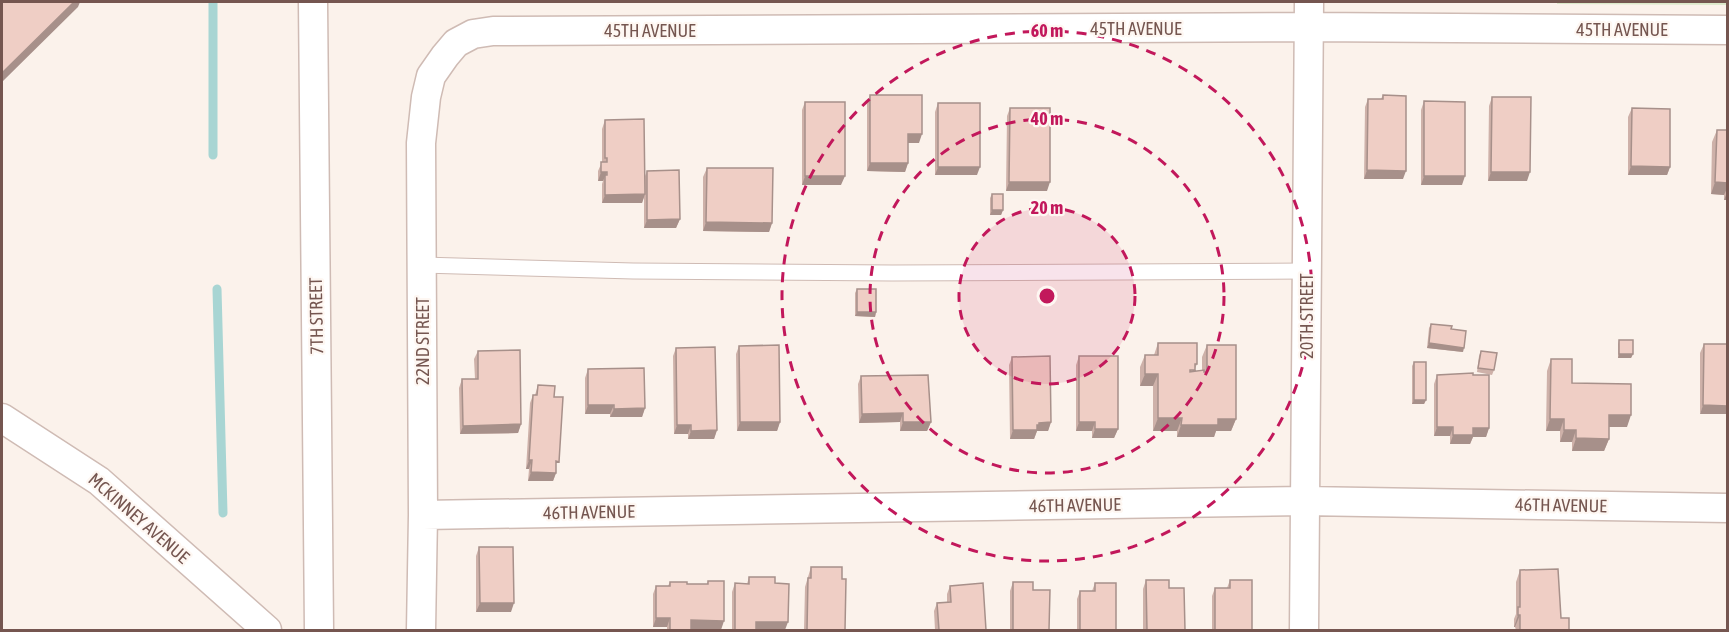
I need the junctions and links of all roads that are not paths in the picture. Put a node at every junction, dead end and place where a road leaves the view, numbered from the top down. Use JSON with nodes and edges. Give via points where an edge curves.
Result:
{"nodes":[{"id":1,"x":313,"y":2,"type":"edge"},
{"id":2,"x":1309,"y":14,"type":"edge"},
{"id":3,"x":1728,"y":30,"type":"edge"},
{"id":4,"x":445,"y":56,"type":"joint"},
{"id":5,"x":422,"y":265,"type":"junction"},
{"id":6,"x":1306,"y":271,"type":"junction"},
{"id":7,"x":2,"y":418,"type":"edge"},
{"id":8,"x":1305,"y":501,"type":"junction"},
{"id":9,"x":1728,"y":508,"type":"edge"},
{"id":10,"x":423,"y":515,"type":"junction"},
{"id":11,"x":267,"y":630,"type":"edge"},
{"id":12,"x":319,"y":630,"type":"edge"},
{"id":13,"x":422,"y":630,"type":"edge"},
{"id":14,"x":1304,"y":630,"type":"edge"}],
"edges":[{"from":1,"to":12,"type":"street","name":"7TH STREET"},
{"from":2,"to":3,"type":"street","name":"45TH AVENUE"},
{"from":2,"to":4,"type":"street","name":"45TH AVENUE","via":[[493,31],[474,34],[456,43]]},
{"from":2,"to":6,"type":"street","name":"20TH STREET"},
{"from":4,"to":5,"type":"street","name":"22ND STREET","via":[[431,76],[426,97],[421,143]]},
{"from":5,"to":6,"type":"lane","via":[[892,273]]},
{"from":5,"to":10,"type":"street","name":"22ND STREET"},
{"from":6,"to":8,"type":"street","name":"20TH STREET"},
{"from":7,"to":11,"type":"street","name":"MCKINNEY AVENUE","via":[[99,481]]},
{"from":8,"to":9,"type":"street","name":"46TH AVENUE"},
{"from":8,"to":10,"type":"street","name":"46TH AVENUE"},
{"from":8,"to":14,"type":"street","name":"20TH STREET"},
{"from":10,"to":13,"type":"street","name":"22ND STREET"}]}
